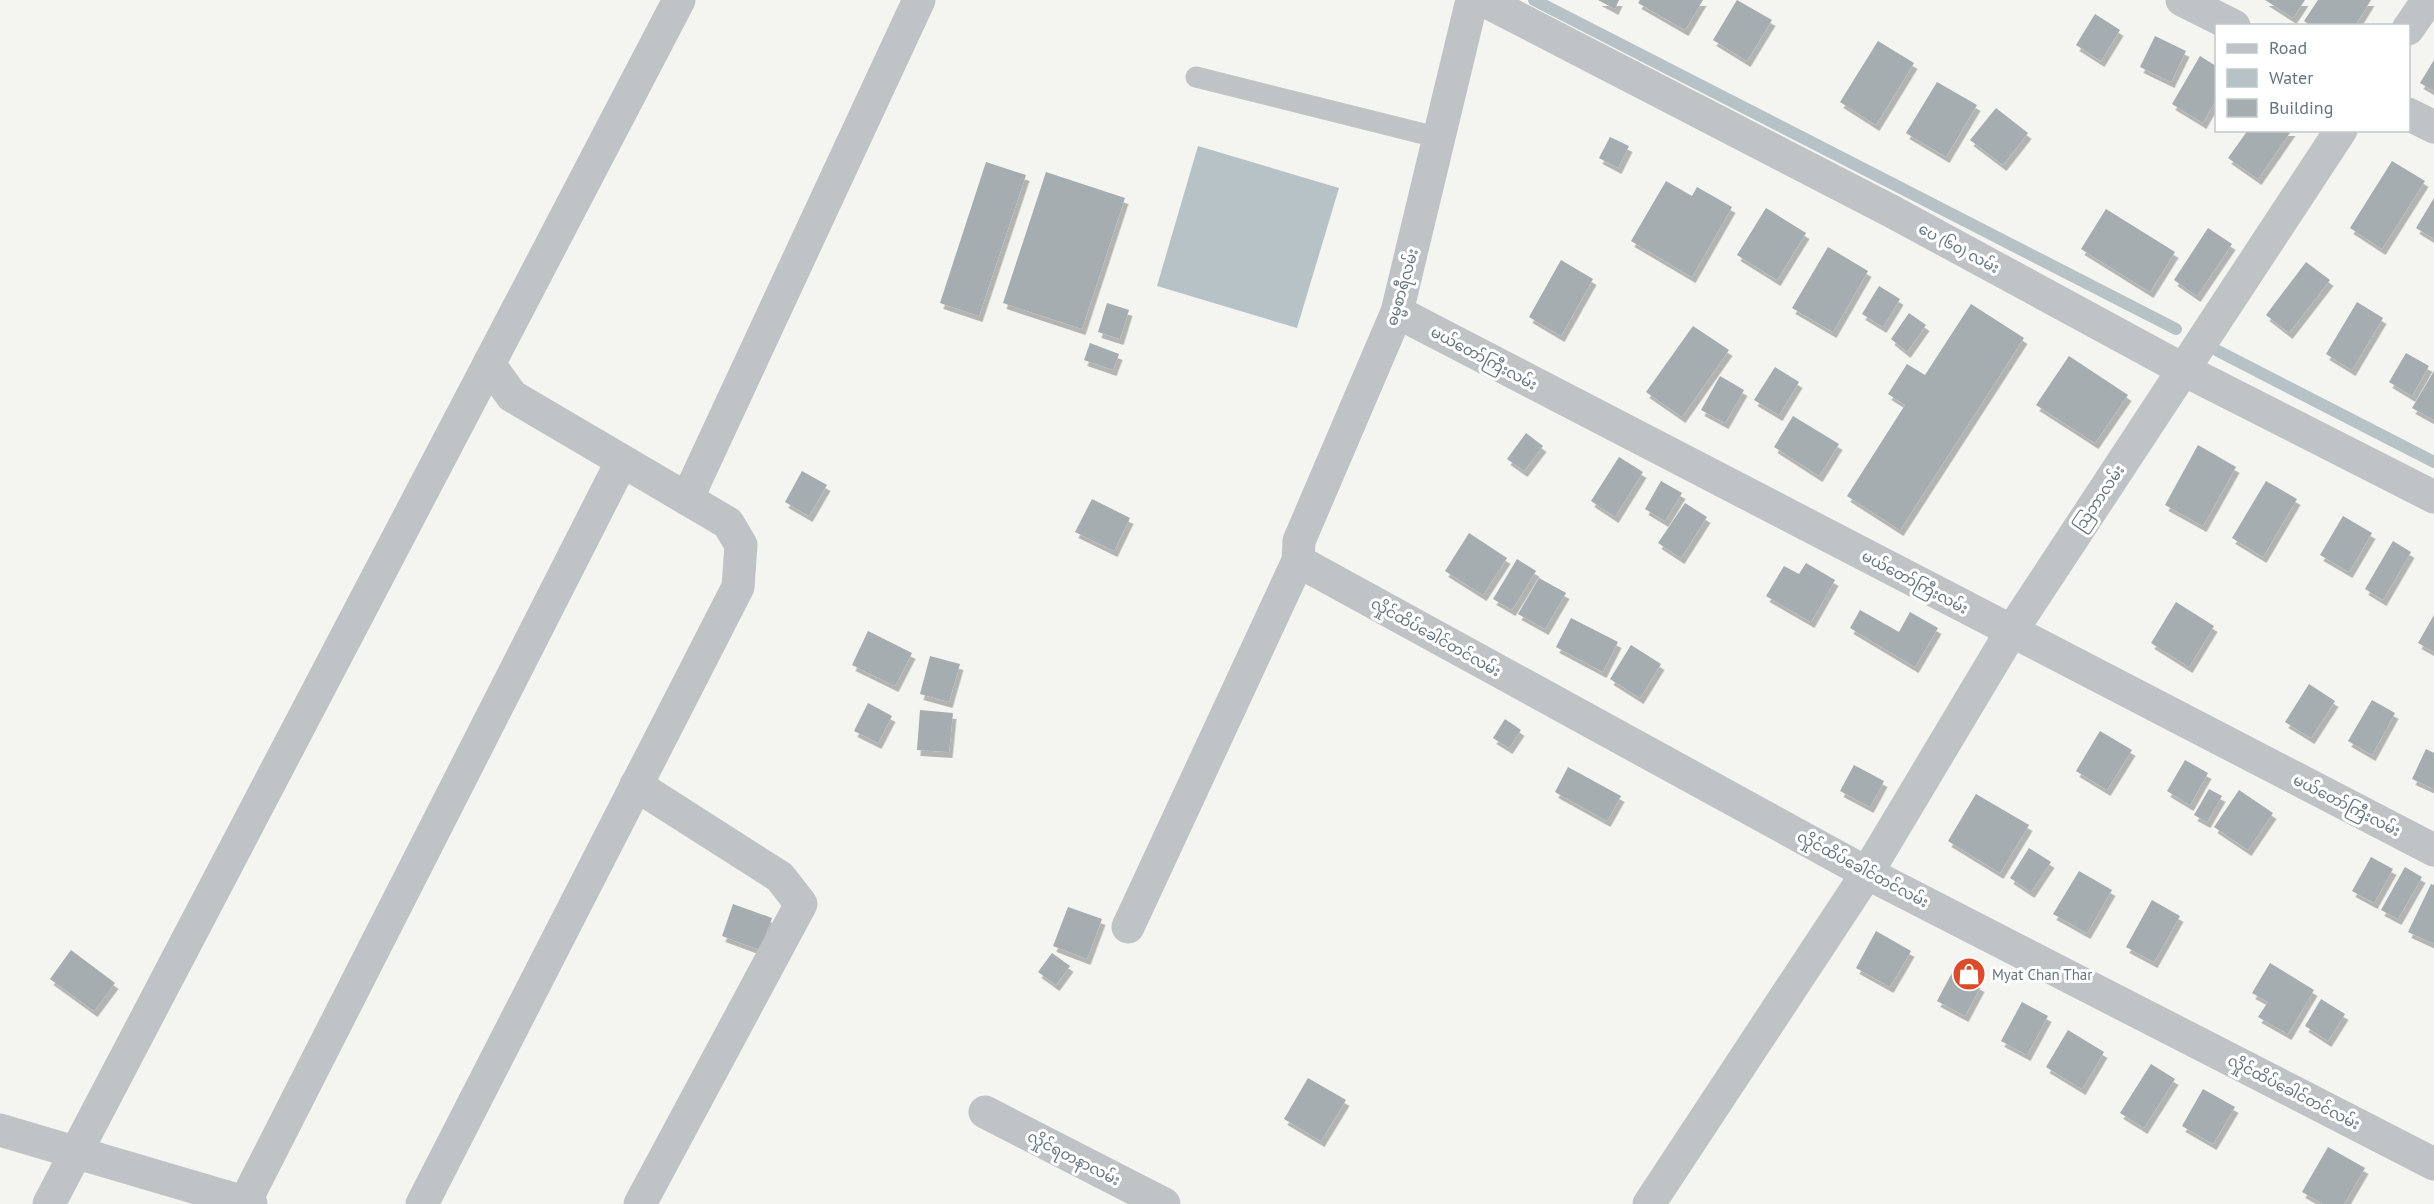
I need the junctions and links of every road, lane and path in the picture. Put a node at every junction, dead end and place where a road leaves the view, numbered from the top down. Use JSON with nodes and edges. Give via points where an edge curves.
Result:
{"nodes":[{"id":1,"x":679,"y":0,"type":"edge"},
{"id":2,"x":919,"y":0,"type":"edge"},
{"id":3,"x":1472,"y":0,"type":"edge"},
{"id":4,"x":1483,"y":0,"type":"edge"},
{"id":5,"x":2182,"y":0,"type":"edge"},
{"id":6,"x":2428,"y":0,"type":"edge"},
{"id":7,"x":2230,"y":24,"type":"edge"},
{"id":8,"x":2410,"y":27,"type":"edge"},
{"id":9,"x":1196,"y":77,"type":"dead end"},
{"id":10,"x":2410,"y":115,"type":"edge"},
{"id":11,"x":2434,"y":127,"type":"edge"},
{"id":12,"x":2340,"y":132,"type":"edge"},
{"id":13,"x":1440,"y":138,"type":"junction"},
{"id":14,"x":1397,"y":312,"type":"junction"},
{"id":15,"x":489,"y":364,"type":"junction"},
{"id":16,"x":2184,"y":370,"type":"junction"},
{"id":17,"x":622,"y":461,"type":"junction"},
{"id":18,"x":2434,"y":498,"type":"edge"},
{"id":19,"x":687,"y":499,"type":"junction"},
{"id":20,"x":1298,"y":561,"type":"junction"},
{"id":21,"x":2011,"y":632,"type":"junction"},
{"id":22,"x":636,"y":785,"type":"junction"},
{"id":23,"x":2434,"y":850,"type":"edge"},
{"id":24,"x":1867,"y":873,"type":"junction"},
{"id":25,"x":1128,"y":927,"type":"dead end"},
{"id":26,"x":985,"y":1112,"type":"dead end"},
{"id":27,"x":0,"y":1130,"type":"edge"},
{"id":28,"x":75,"y":1153,"type":"junction"},
{"id":29,"x":2434,"y":1164,"type":"edge"},
{"id":30,"x":49,"y":1204,"type":"edge"},
{"id":31,"x":247,"y":1204,"type":"edge"},
{"id":32,"x":422,"y":1204,"type":"edge"},
{"id":33,"x":640,"y":1204,"type":"edge"},
{"id":34,"x":1164,"y":1204,"type":"edge"},
{"id":35,"x":1649,"y":1204,"type":"edge"}],
"edges":[{"from":1,"to":15,"type":"street"},
{"from":2,"to":19,"type":"street"},
{"from":3,"to":13,"type":"street","name":"ဓမ္မစာရီလမ်း"},
{"from":4,"to":16,"type":"street","name":"ပေ (၆၀) လမ်း","via":[[1891,211]]},
{"from":5,"to":7,"type":"street"},
{"from":6,"to":8,"type":"street"},
{"from":9,"to":13,"type":"lane"},
{"from":10,"to":11,"type":"street"},
{"from":12,"to":16,"type":"street","name":"သြဘာလမ်း"},
{"from":13,"to":14,"type":"street","name":"ဓမ္မစာရီလမ်း"},
{"from":14,"to":20,"type":"street","name":"ဓမ္မစာရီလမ်း","via":[[1299,540]]},
{"from":14,"to":21,"type":"street","name":"မယ်တော်ကြီးလမ်း"},
{"from":15,"to":17,"type":"street","via":[[512,396]]},
{"from":15,"to":28,"type":"street"},
{"from":16,"to":18,"type":"street","name":"ပေ (၆၀) လမ်း"},
{"from":16,"to":21,"type":"street","name":"သြဘာလမ်း"},
{"from":17,"to":19,"type":"street"},
{"from":17,"to":31,"type":"street"},
{"from":19,"to":22,"type":"street","via":[[728,523],[741,544],[738,587]]},
{"from":20,"to":24,"type":"street","name":"လှိုင်ထိပ်ခေါင်တင်လမ်း"},
{"from":20,"to":25,"type":"street","name":"ဓမ္မစာရီလမ်း"},
{"from":21,"to":23,"type":"street","name":"မယ်တော်ကြီးလမ်း"},
{"from":21,"to":24,"type":"street","name":"သြဘာလမ်း"},
{"from":22,"to":32,"type":"street"},
{"from":22,"to":33,"type":"street","via":[[780,877],[801,904]]},
{"from":24,"to":29,"type":"street","name":"လှိုင်ထိပ်ခေါင်တင်လမ်း"},
{"from":24,"to":35,"type":"street","name":"သြဘာလမ်း"},
{"from":26,"to":34,"type":"street","name":"လှိုင်ရတနာလမ်း"},
{"from":27,"to":28,"type":"street"},
{"from":28,"to":30,"type":"street"},
{"from":28,"to":31,"type":"street"}]}
